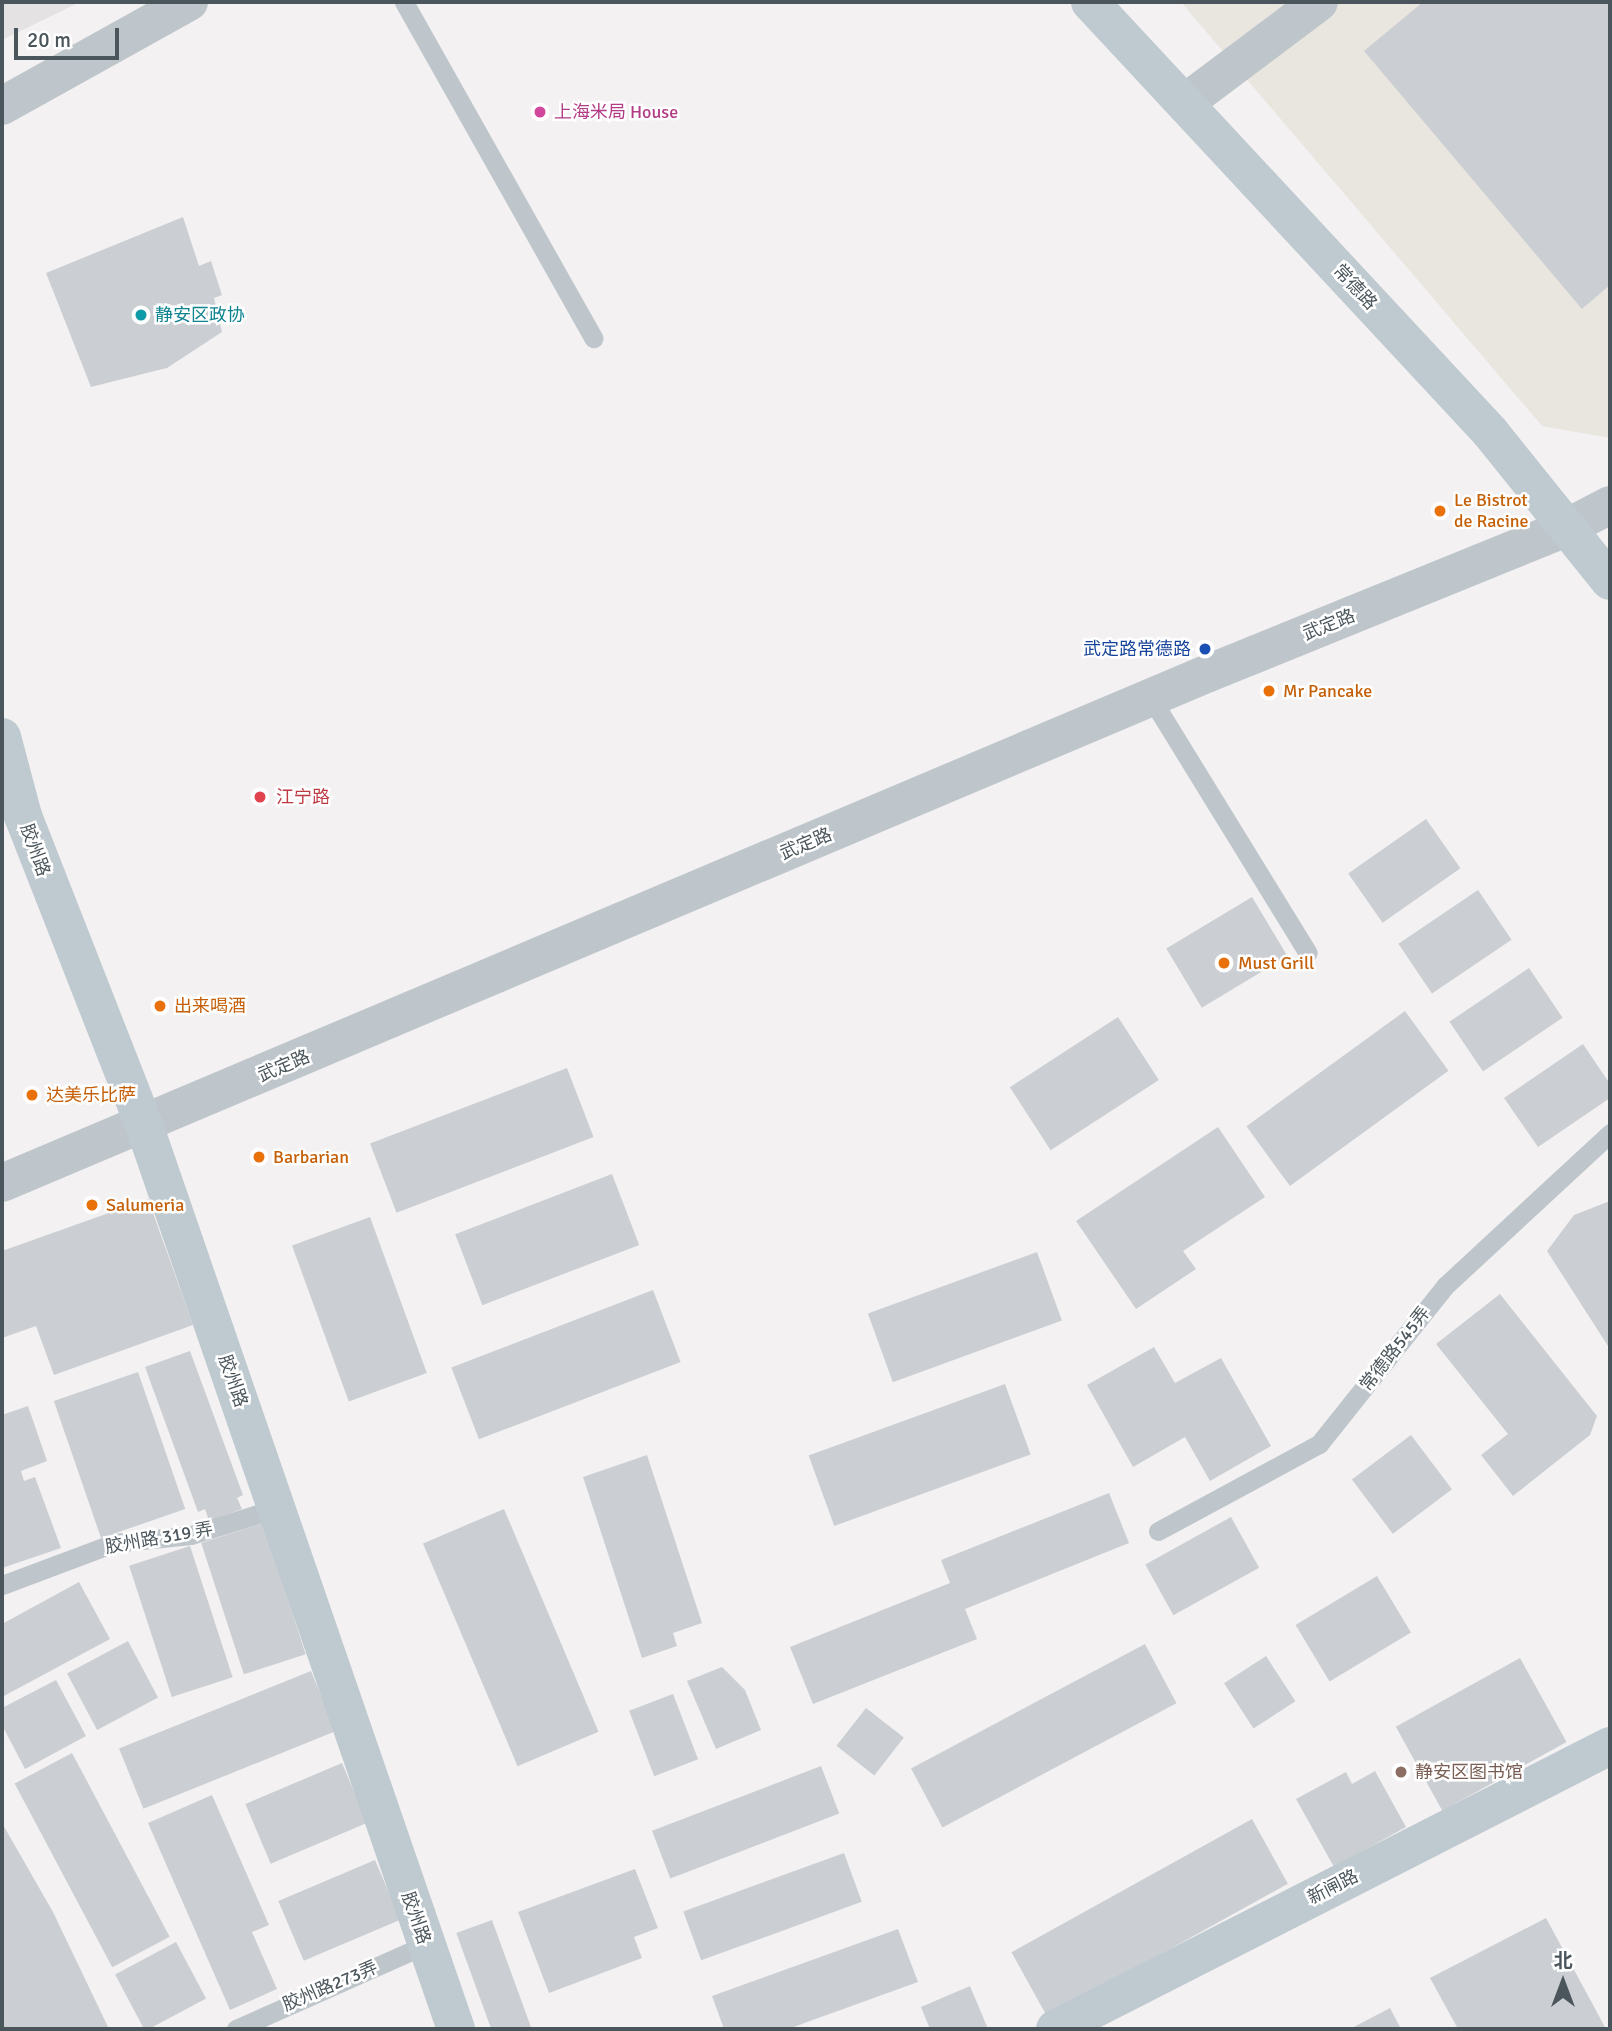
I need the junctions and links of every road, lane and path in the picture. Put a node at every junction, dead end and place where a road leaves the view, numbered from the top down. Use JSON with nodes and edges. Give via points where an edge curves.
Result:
{"nodes":[{"id":1,"x":189,"y":2,"type":"edge"},
{"id":2,"x":404,"y":2,"type":"edge"},
{"id":3,"x":1090,"y":2,"type":"edge"},
{"id":4,"x":1319,"y":2,"type":"edge"},
{"id":5,"x":1186,"y":102,"type":"dead end"},
{"id":6,"x":2,"y":106,"type":"edge"},
{"id":7,"x":593,"y":338,"type":"dead end"},
{"id":8,"x":1610,"y":505,"type":"edge"},
{"id":9,"x":1566,"y":528,"type":"junction"},
{"id":10,"x":1610,"y":581,"type":"edge"},
{"id":11,"x":1151,"y":698,"type":"junction"},
{"id":12,"x":2,"y":737,"type":"edge"},
{"id":13,"x":1308,"y":953,"type":"dead end"},
{"id":14,"x":144,"y":1125,"type":"junction"},
{"id":15,"x":1610,"y":1132,"type":"edge"},
{"id":16,"x":2,"y":1184,"type":"edge"},
{"id":17,"x":277,"y":1508,"type":"junction"},
{"id":18,"x":1158,"y":1531,"type":"dead end"},
{"id":19,"x":2,"y":1585,"type":"edge"},
{"id":20,"x":1610,"y":1746,"type":"edge"},
{"id":21,"x":425,"y":1945,"type":"junction"},
{"id":22,"x":236,"y":2029,"type":"edge"},
{"id":23,"x":456,"y":2029,"type":"edge"},
{"id":24,"x":1055,"y":2029,"type":"edge"}],
"edges":[{"from":1,"to":6,"type":"street"},
{"from":2,"to":7,"type":"lane"},
{"from":3,"to":9,"type":"main road","name":"常德路","via":[[1490,432]]},
{"from":4,"to":5,"type":"street"},
{"from":8,"to":9,"type":"street","name":"武定路"},
{"from":9,"to":10,"type":"main road","name":"常德路"},
{"from":9,"to":11,"type":"street","name":"武定路"},
{"from":11,"to":13,"type":"lane"},
{"from":11,"to":14,"type":"street","name":"武定路"},
{"from":12,"to":14,"type":"main road","name":"胶州路","via":[[46,882]]},
{"from":14,"to":16,"type":"street","name":"武定路"},
{"from":14,"to":17,"type":"main road","name":"胶州路"},
{"from":15,"to":18,"type":"lane","name":"常德路545弄","via":[[1444,1286],[1320,1444]]},
{"from":17,"to":19,"type":"lane","name":"胶州路 319 弄","via":[[191,1535],[114,1544]]},
{"from":17,"to":21,"type":"main road","name":"胶州路"},
{"from":20,"to":24,"type":"main road","name":"新闸路"},
{"from":21,"to":22,"type":"lane","name":"胶州路273弄"},
{"from":21,"to":23,"type":"main road","name":"胶州路"}]}
